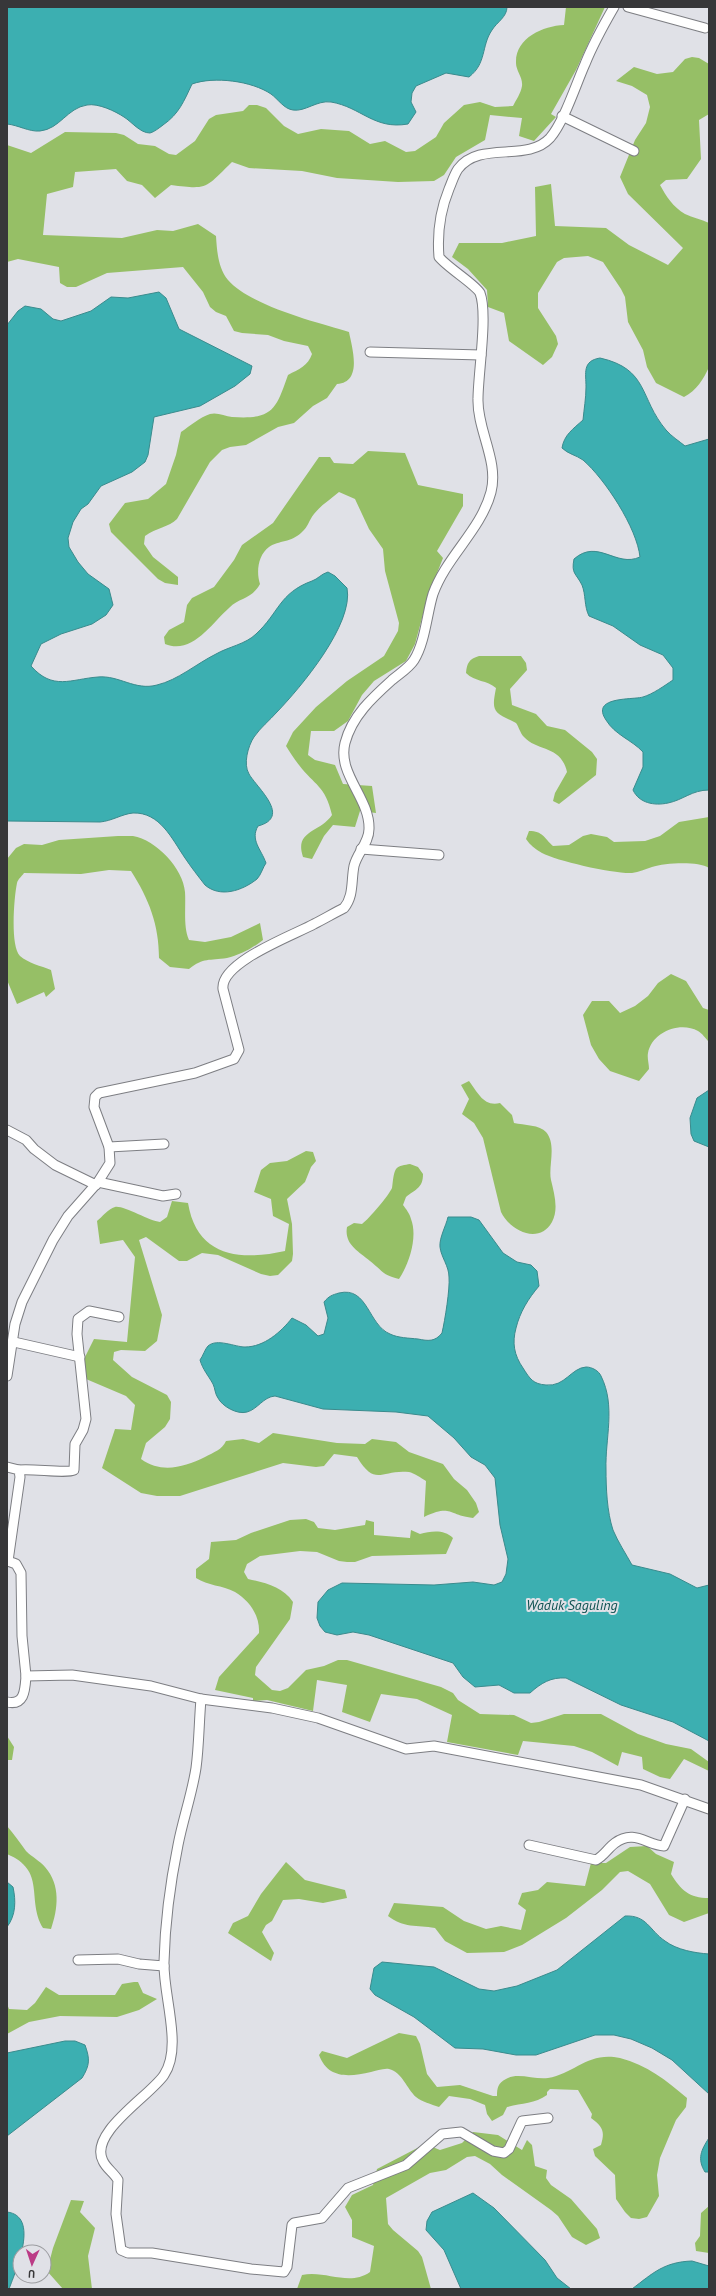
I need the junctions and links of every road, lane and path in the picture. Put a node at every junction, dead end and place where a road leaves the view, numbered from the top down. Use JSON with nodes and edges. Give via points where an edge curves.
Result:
{"nodes":[{"id":1,"x":614,"y":7,"type":"edge"},
{"id":2,"x":628,"y":7,"type":"edge"},
{"id":3,"x":705,"y":28,"type":"dead end"},
{"id":4,"x":562,"y":116,"type":"junction"},
{"id":5,"x":634,"y":151,"type":"dead end"},
{"id":6,"x":370,"y":352,"type":"dead end"},
{"id":7,"x":481,"y":355,"type":"junction"},
{"id":8,"x":361,"y":849,"type":"junction"},
{"id":9,"x":439,"y":855,"type":"dead end"},
{"id":10,"x":7,"y":1130,"type":"edge"},
{"id":11,"x":164,"y":1144,"type":"dead end"},
{"id":12,"x":109,"y":1147,"type":"junction"},
{"id":13,"x":97,"y":1183,"type":"junction"},
{"id":14,"x":176,"y":1194,"type":"dead end"},
{"id":15,"x":119,"y":1317,"type":"dead end"},
{"id":16,"x":11,"y":1323,"type":"edge"},
{"id":17,"x":14,"y":1342,"type":"junction"},
{"id":18,"x":80,"y":1357,"type":"junction"},
{"id":19,"x":7,"y":1376,"type":"edge"},
{"id":20,"x":7,"y":1467,"type":"edge"},
{"id":21,"x":19,"y":1470,"type":"junction"},
{"id":22,"x":7,"y":1561,"type":"edge"},
{"id":23,"x":26,"y":1676,"type":"junction"},
{"id":24,"x":201,"y":1699,"type":"junction"},
{"id":25,"x":7,"y":1702,"type":"edge"},
{"id":26,"x":685,"y":1799,"type":"junction"},
{"id":27,"x":709,"y":1809,"type":"edge"},
{"id":28,"x":529,"y":1845,"type":"dead end"},
{"id":29,"x":78,"y":1960,"type":"dead end"},
{"id":30,"x":164,"y":1966,"type":"junction"},
{"id":31,"x":548,"y":2118,"type":"dead end"}],
"edges":[{"from":1,"to":4,"type":"street","via":[[596,37]]},
{"from":2,"to":3,"type":"street"},
{"from":4,"to":5,"type":"street"},
{"from":4,"to":7,"type":"street","via":[[554,133],[537,148],[477,156],[466,161],[457,170],[444,202],[439,226],[439,257],[458,275],[476,287],[481,295]]},
{"from":6,"to":7,"type":"street"},
{"from":7,"to":8,"type":"street","via":[[478,400],[493,471],[491,491],[477,522],[448,562],[440,579],[414,661],[366,704],[348,734],[343,756],[345,768],[356,786],[369,824],[368,838]]},
{"from":8,"to":9,"type":"street"},
{"from":8,"to":12,"type":"street","via":[[355,864],[351,898],[344,908],[248,958],[223,982],[239,1050],[234,1059],[195,1073],[96,1095],[95,1113]]},
{"from":10,"to":13,"type":"street","via":[[26,1140],[55,1165]]},
{"from":11,"to":12,"type":"street"},
{"from":12,"to":13,"type":"street","via":[[110,1162]]},
{"from":13,"to":14,"type":"street","via":[[164,1196]]},
{"from":13,"to":16,"type":"street","via":[[68,1216],[53,1240]]},
{"from":15,"to":18,"type":"street","via":[[88,1311],[81,1315],[76,1327]]},
{"from":16,"to":17,"type":"street"},
{"from":17,"to":18,"type":"street"},
{"from":17,"to":19,"type":"street"},
{"from":18,"to":21,"type":"street","via":[[86,1419],[75,1444],[74,1470]]},
{"from":20,"to":21,"type":"street"},
{"from":21,"to":22,"type":"street"},
{"from":22,"to":23,"type":"street","via":[[16,1564],[21,1573],[22,1636]]},
{"from":23,"to":24,"type":"street","via":[[72,1675],[101,1678],[172,1690]]},
{"from":23,"to":25,"type":"street","via":[[21,1700],[16,1703]]},
{"from":24,"to":26,"type":"street","via":[[272,1708],[318,1718],[406,1749],[444,1747],[627,1782]]},
{"from":24,"to":30,"type":"street","via":[[196,1769],[171,1879]]},
{"from":26,"to":27,"type":"street"},
{"from":26,"to":28,"type":"street","via":[[664,1846],[646,1840],[625,1838],[616,1842],[596,1860]]},
{"from":29,"to":30,"type":"street","via":[[118,1959]]},
{"from":30,"to":31,"type":"street","via":[[165,1995],[172,2036],[171,2061],[158,2083],[111,2128],[101,2144],[100,2154],[103,2162],[118,2180],[117,2235],[118,2246],[124,2252],[152,2253],[284,2272],[287,2267],[292,2225],[322,2218],[348,2188],[406,2165],[442,2134],[461,2132],[493,2151],[504,2153],[509,2149],[522,2121]]}]}
